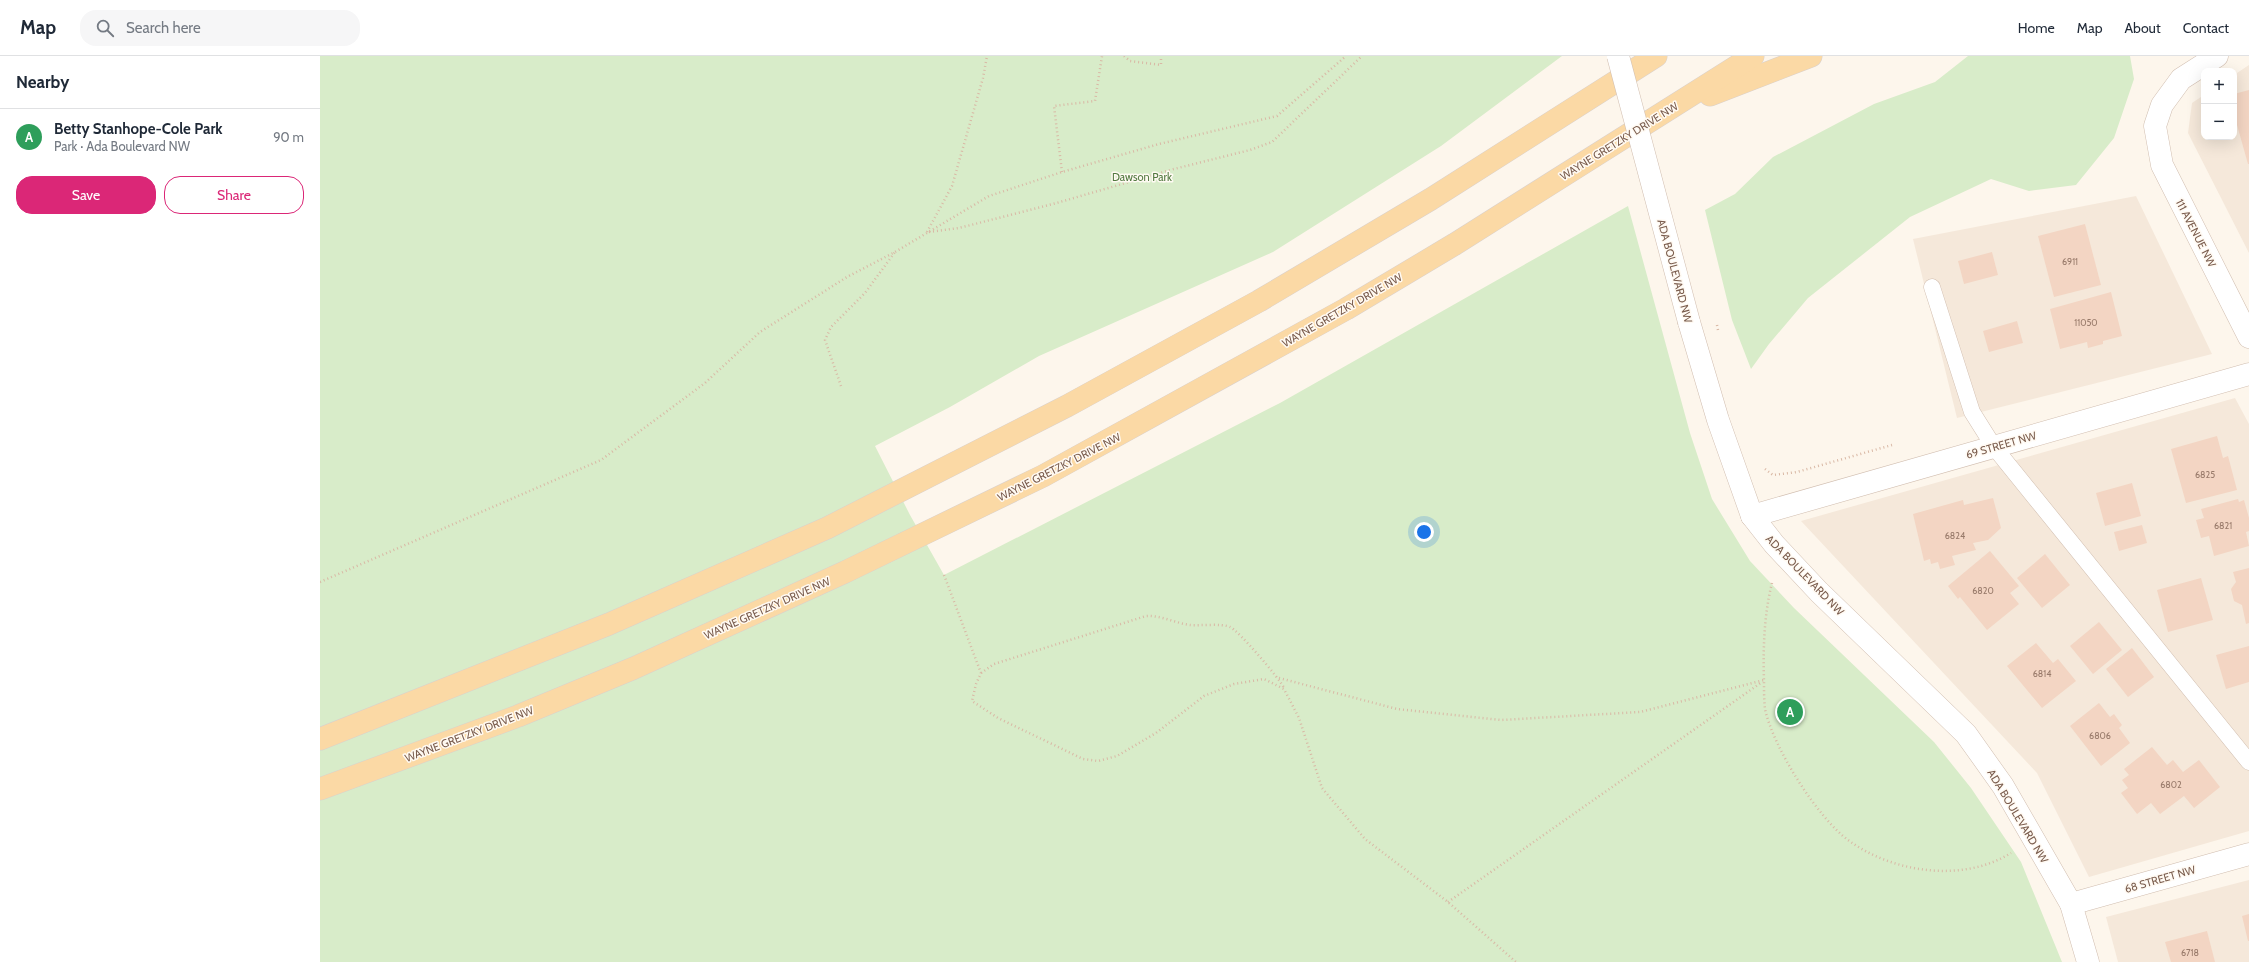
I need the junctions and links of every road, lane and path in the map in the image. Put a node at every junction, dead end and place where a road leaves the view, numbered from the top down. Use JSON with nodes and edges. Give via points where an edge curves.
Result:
{"nodes":[{"id":1,"x":987,"y":56,"type":"edge"},
{"id":2,"x":1102,"y":56,"type":"edge"},
{"id":3,"x":1124,"y":56,"type":"edge"},
{"id":4,"x":1161,"y":56,"type":"edge"},
{"id":5,"x":1346,"y":56,"type":"edge"},
{"id":6,"x":1362,"y":56,"type":"edge"},
{"id":7,"x":1618,"y":56,"type":"edge"},
{"id":8,"x":1753,"y":56,"type":"edge"},
{"id":9,"x":1811,"y":56,"type":"edge"},
{"id":10,"x":2218,"y":56,"type":"edge"},
{"id":11,"x":1652,"y":58,"type":"edge"},
{"id":12,"x":1666,"y":112,"type":"junction"},
{"id":13,"x":1062,"y":172,"type":"junction"},
{"id":14,"x":927,"y":232,"type":"junction"},
{"id":15,"x":895,"y":252,"type":"junction"},
{"id":16,"x":1932,"y":287,"type":"dead end"},
{"id":17,"x":2249,"y":337,"type":"edge"},
{"id":18,"x":2249,"y":374,"type":"edge"},
{"id":19,"x":841,"y":386,"type":"dead end"},
{"id":20,"x":1895,"y":445,"type":"dead end"},
{"id":21,"x":1994,"y":447,"type":"junction"},
{"id":22,"x":1761,"y":466,"type":"dead end"},
{"id":23,"x":1752,"y":516,"type":"junction"},
{"id":24,"x":944,"y":575,"type":"dead end"},
{"id":25,"x":1774,"y":577,"type":"dead end"},
{"id":26,"x":320,"y":582,"type":"edge"},
{"id":27,"x":981,"y":673,"type":"junction"},
{"id":28,"x":1279,"y":678,"type":"junction"},
{"id":29,"x":1764,"y":680,"type":"junction"},
{"id":30,"x":1284,"y":689,"type":"junction"},
{"id":31,"x":320,"y":739,"type":"edge"},
{"id":32,"x":2249,"y":762,"type":"edge"},
{"id":33,"x":320,"y":789,"type":"edge"},
{"id":34,"x":2014,"y":851,"type":"dead end"},
{"id":35,"x":2249,"y":854,"type":"edge"},
{"id":36,"x":1448,"y":902,"type":"junction"},
{"id":37,"x":2071,"y":904,"type":"junction"},
{"id":38,"x":1516,"y":962,"type":"edge"},
{"id":39,"x":2088,"y":962,"type":"edge"}],
"edges":[{"from":1,"to":14,"type":"path","via":[[952,186]]},
{"from":2,"to":13,"type":"path","via":[[1095,101],[1054,106]]},
{"from":3,"to":4,"type":"path","via":[[1130,61],[1161,65]]},
{"from":5,"to":13,"type":"path","via":[[1278,116],[1159,144]]},
{"from":6,"to":14,"type":"path","via":[[1272,142],[1053,204],[959,228]]},
{"from":7,"to":23,"type":"street","name":"ADA BOULEVARD NW","bridge":true,"via":[[1689,322],[1718,420]]},
{"from":8,"to":12,"type":"main road","name":"WAYNE GRETZKY DRIVE NW"},
{"from":9,"to":12,"type":"main road"},
{"from":10,"to":17,"type":"street","name":"111 AVENUE NW","via":[[2181,79],[2162,105],[2155,126],[2162,165]]},
{"from":11,"to":31,"type":"main road","via":[[1431,199],[1280,289],[1067,406],[827,528],[609,624]]},
{"from":12,"to":33,"type":"main road","name":"WAYNE GRETZKY DRIVE NW","via":[[1346,309],[1043,476],[845,572],[634,668],[518,716]]},
{"from":13,"to":14,"type":"path","via":[[989,196]]},
{"from":14,"to":15,"type":"path"},
{"from":15,"to":19,"type":"path","via":[[865,293],[831,327],[825,340]]},
{"from":15,"to":26,"type":"path","via":[[847,277],[760,332],[705,383],[601,460]]},
{"from":16,"to":21,"type":"lane","via":[[1972,412]]},
{"from":18,"to":21,"type":"street","name":"69 STREET NW"},
{"from":20,"to":22,"type":"path","via":[[1797,472],[1773,475]]},
{"from":21,"to":23,"type":"street","name":"69 STREET NW"},
{"from":21,"to":32,"type":"lane"},
{"from":23,"to":37,"type":"street","name":"ADA BOULEVARD NW","via":[[1774,544],[1819,592],[1966,734],[2003,786]]},
{"from":24,"to":27,"type":"path"},
{"from":25,"to":29,"type":"path","via":[[1765,611]]},
{"from":27,"to":28,"type":"path","via":[[994,664],[1156,615],[1165,620],[1190,625],[1230,626]]},
{"from":27,"to":30,"type":"path","via":[[972,700],[998,718],[1083,759],[1098,761],[1117,756],[1156,733],[1204,696],[1234,684],[1264,679]]},
{"from":28,"to":29,"type":"path","via":[[1397,709],[1501,720],[1640,712]]},
{"from":28,"to":30,"type":"path"},
{"from":29,"to":34,"type":"path","via":[[1765,709],[1776,740],[1821,814],[1848,840],[1885,860],[1920,869],[1954,871],[1984,865]]},
{"from":29,"to":36,"type":"path"},
{"from":30,"to":36,"type":"path","via":[[1299,718],[1322,788],[1365,839]]},
{"from":35,"to":37,"type":"street","name":"68 STREET NW"},
{"from":36,"to":38,"type":"path"},
{"from":37,"to":39,"type":"street","name":"ADA BOULEVARD NW"}]}
